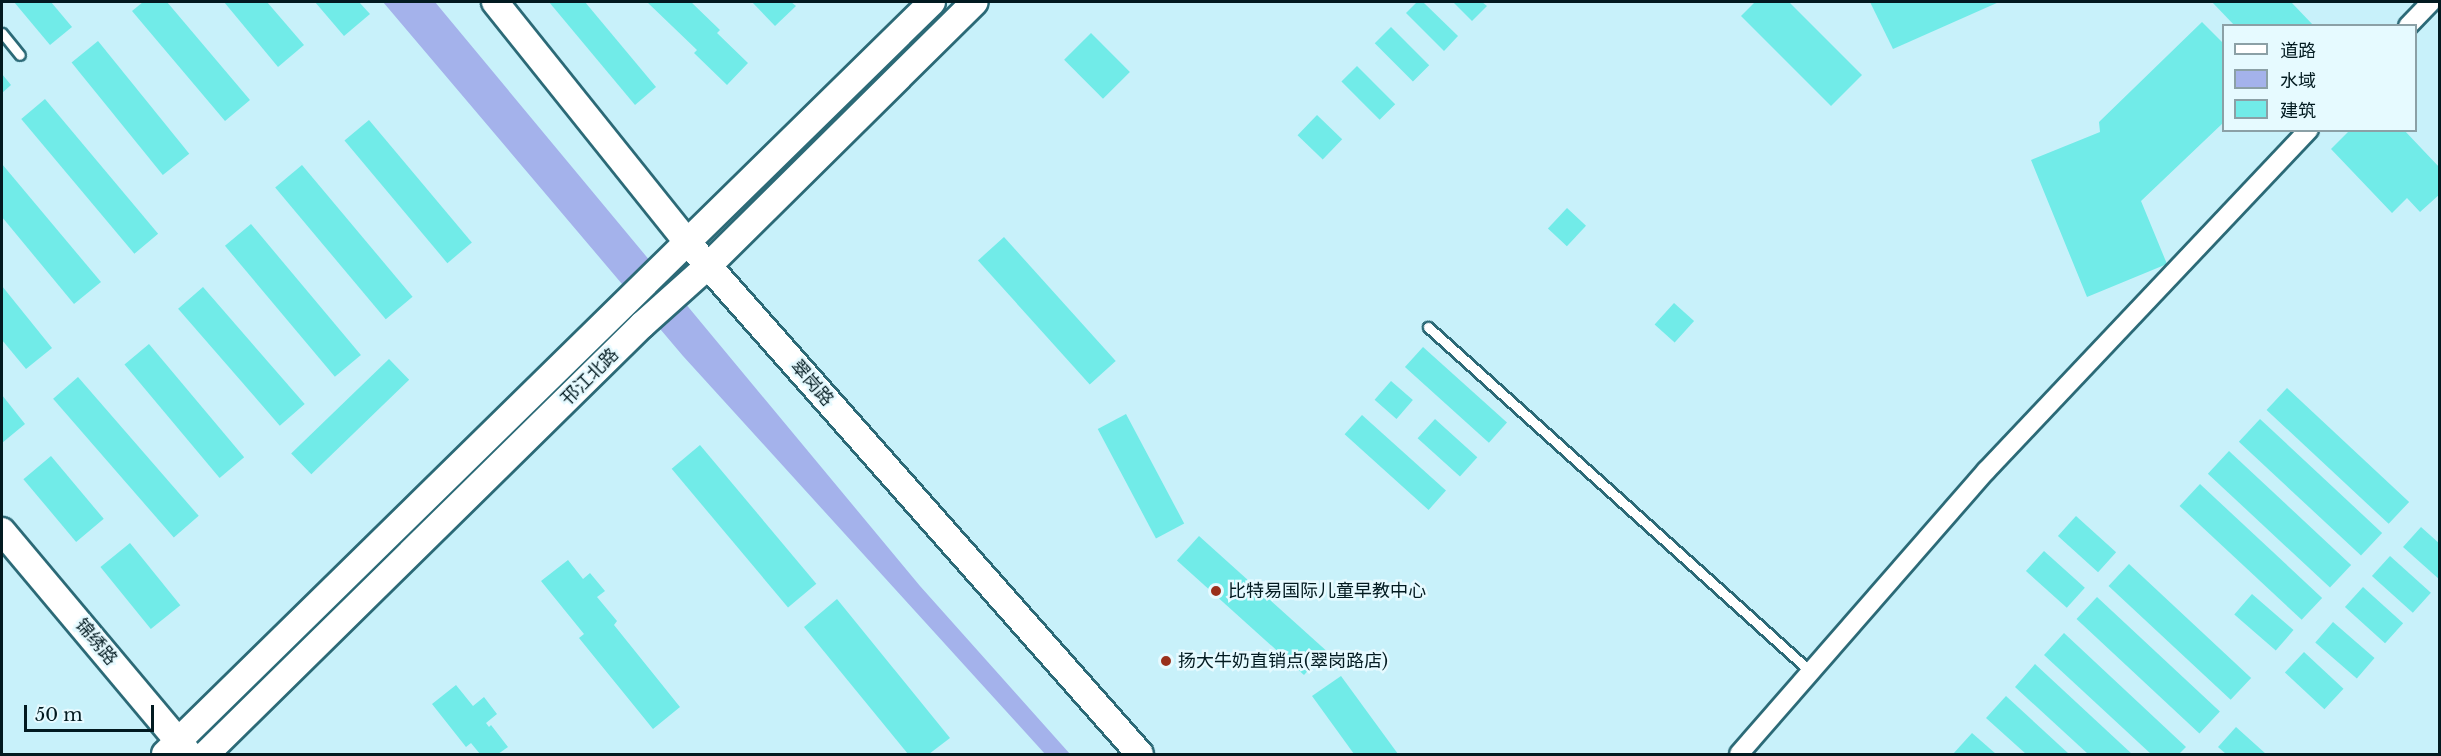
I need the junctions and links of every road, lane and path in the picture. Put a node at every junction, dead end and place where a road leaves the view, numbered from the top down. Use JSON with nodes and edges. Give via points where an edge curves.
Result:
{"nodes":[{"id":1,"x":495,"y":2,"type":"edge"},
{"id":2,"x":932,"y":2,"type":"edge"},
{"id":3,"x":975,"y":2,"type":"edge"},
{"id":4,"x":2431,"y":2,"type":"edge"},
{"id":5,"x":2410,"y":24,"type":"edge"},
{"id":6,"x":2,"y":33,"type":"edge"},
{"id":7,"x":20,"y":55,"type":"dead end"},
{"id":8,"x":2306,"y":132,"type":"edge"},
{"id":9,"x":688,"y":243,"type":"junction"},
{"id":10,"x":708,"y":266,"type":"junction"},
{"id":11,"x":1428,"y":327,"type":"dead end"},
{"id":12,"x":2,"y":531,"type":"edge"},
{"id":13,"x":1811,"y":672,"type":"junction"},
{"id":14,"x":178,"y":750,"type":"edge"},
{"id":15,"x":206,"y":754,"type":"edge"},
{"id":16,"x":1140,"y":754,"type":"edge"},
{"id":17,"x":1739,"y":754,"type":"edge"}],
"edges":[{"from":1,"to":9,"type":"main road","name":"翠岗路"},
{"from":2,"to":9,"type":"main road","name":"邗江北路"},
{"from":3,"to":10,"type":"main road","name":"邗江北路"},
{"from":4,"to":5,"type":"street"},
{"from":6,"to":7,"type":"lane"},
{"from":8,"to":13,"type":"street","via":[[1986,471]]},
{"from":9,"to":10,"type":"main road","name":"翠岗路"},
{"from":9,"to":14,"type":"main road","name":"邗江北路"},
{"from":10,"to":15,"type":"main road","name":"邗江北路","via":[[642,325]]},
{"from":10,"to":16,"type":"main road","name":"翠岗路"},
{"from":11,"to":13,"type":"lane"},
{"from":12,"to":14,"type":"main road","name":"锦绣路"},
{"from":13,"to":17,"type":"street"}]}
